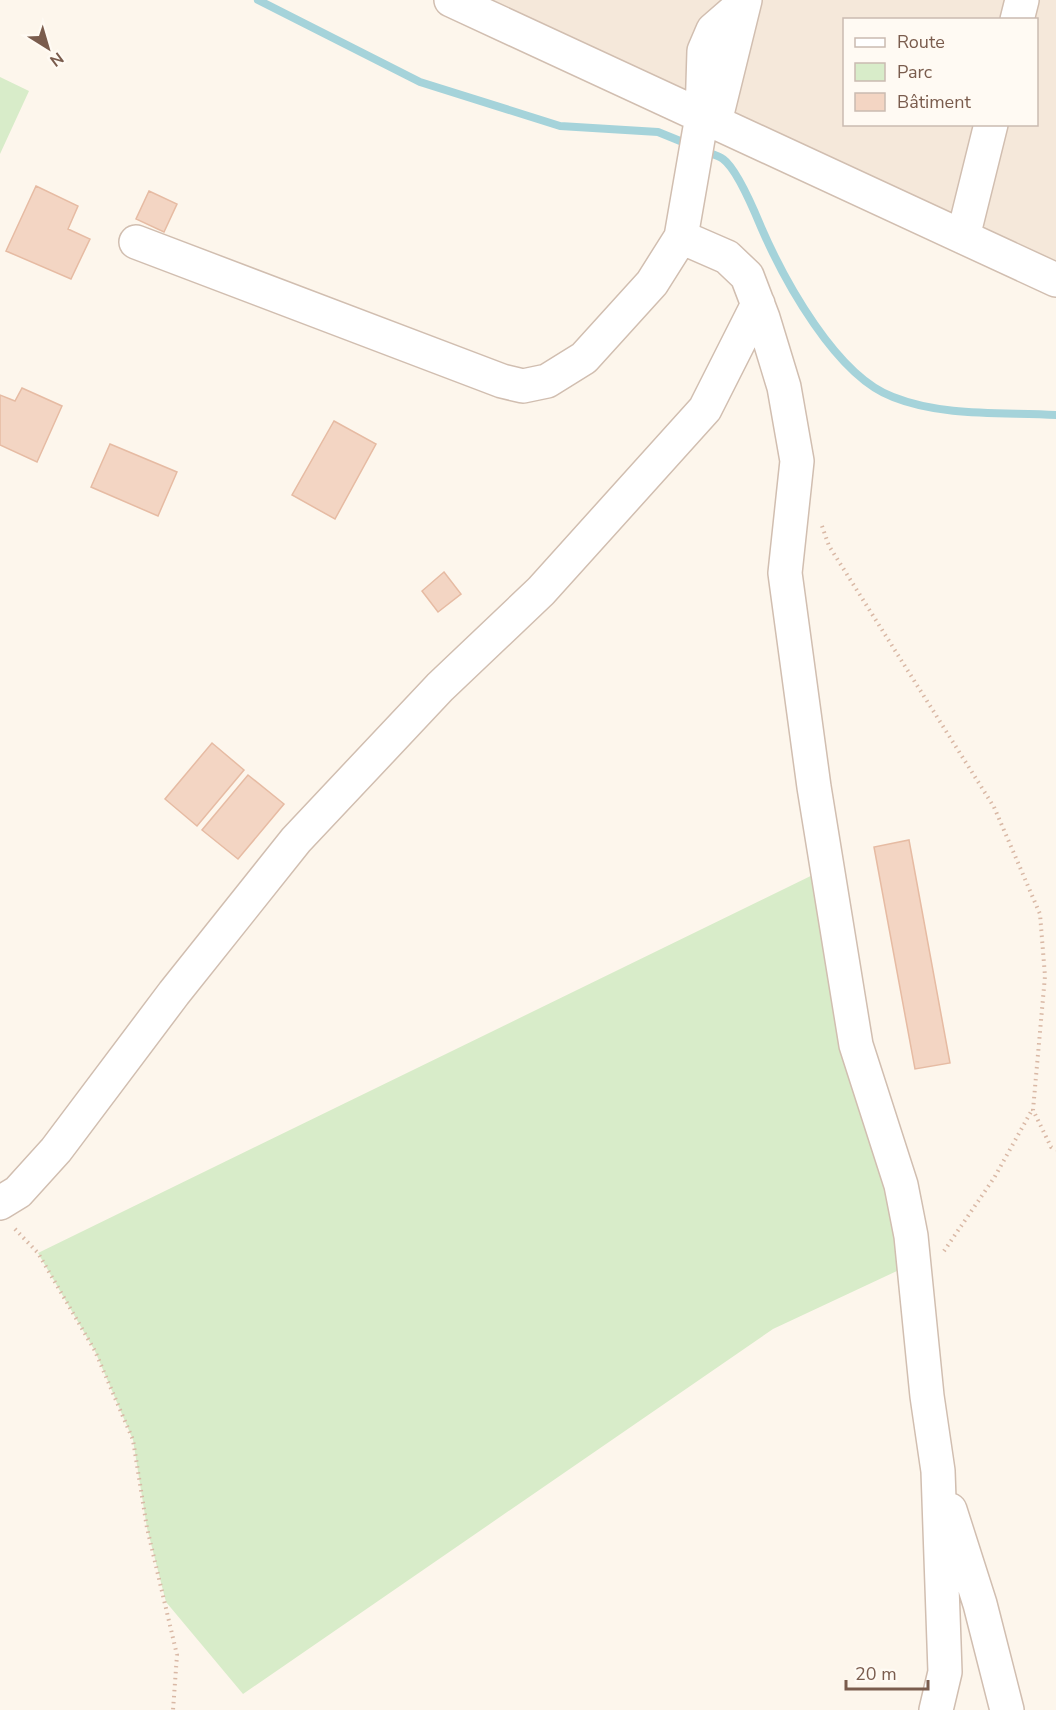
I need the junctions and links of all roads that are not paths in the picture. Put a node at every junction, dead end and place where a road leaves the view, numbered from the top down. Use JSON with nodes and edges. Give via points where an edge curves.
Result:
{"nodes":[{"id":1,"x":451,"y":0,"type":"edge"},
{"id":2,"x":1022,"y":0,"type":"edge"},
{"id":3,"x":744,"y":2,"type":"edge"},
{"id":4,"x":1018,"y":18,"type":"edge"},
{"id":5,"x":708,"y":119,"type":"junction"},
{"id":6,"x":991,"y":126,"type":"edge"},
{"id":7,"x":681,"y":237,"type":"junction"},
{"id":8,"x":963,"y":237,"type":"junction"},
{"id":9,"x":136,"y":242,"type":"dead end"},
{"id":10,"x":1056,"y":280,"type":"edge"},
{"id":11,"x":758,"y":304,"type":"junction"},
{"id":12,"x":4,"y":1212,"type":"edge"},
{"id":13,"x":938,"y":1471,"type":"junction"},
{"id":14,"x":936,"y":1710,"type":"edge"},
{"id":15,"x":1007,"y":1710,"type":"edge"}],
"edges":[{"from":1,"to":5,"type":"street"},
{"from":2,"to":4,"type":"street"},
{"from":3,"to":5,"type":"street"},
{"from":5,"to":7,"type":"street"},
{"from":5,"to":8,"type":"street"},
{"from":6,"to":8,"type":"street"},
{"from":7,"to":9,"type":"street","via":[[652,283],[584,358],[547,381],[523,386]]},
{"from":7,"to":11,"type":"street","via":[[727,257],[747,276]]},
{"from":8,"to":10,"type":"street"},
{"from":11,"to":12,"type":"street","via":[[705,409],[541,591],[440,687],[296,840]]},
{"from":11,"to":13,"type":"street","via":[[784,387],[797,461],[785,573],[814,787],[856,1045],[901,1185],[911,1236]]},
{"from":13,"to":14,"type":"street","via":[[945,1672]]},
{"from":13,"to":15,"type":"street","via":[[980,1604]]}]}
